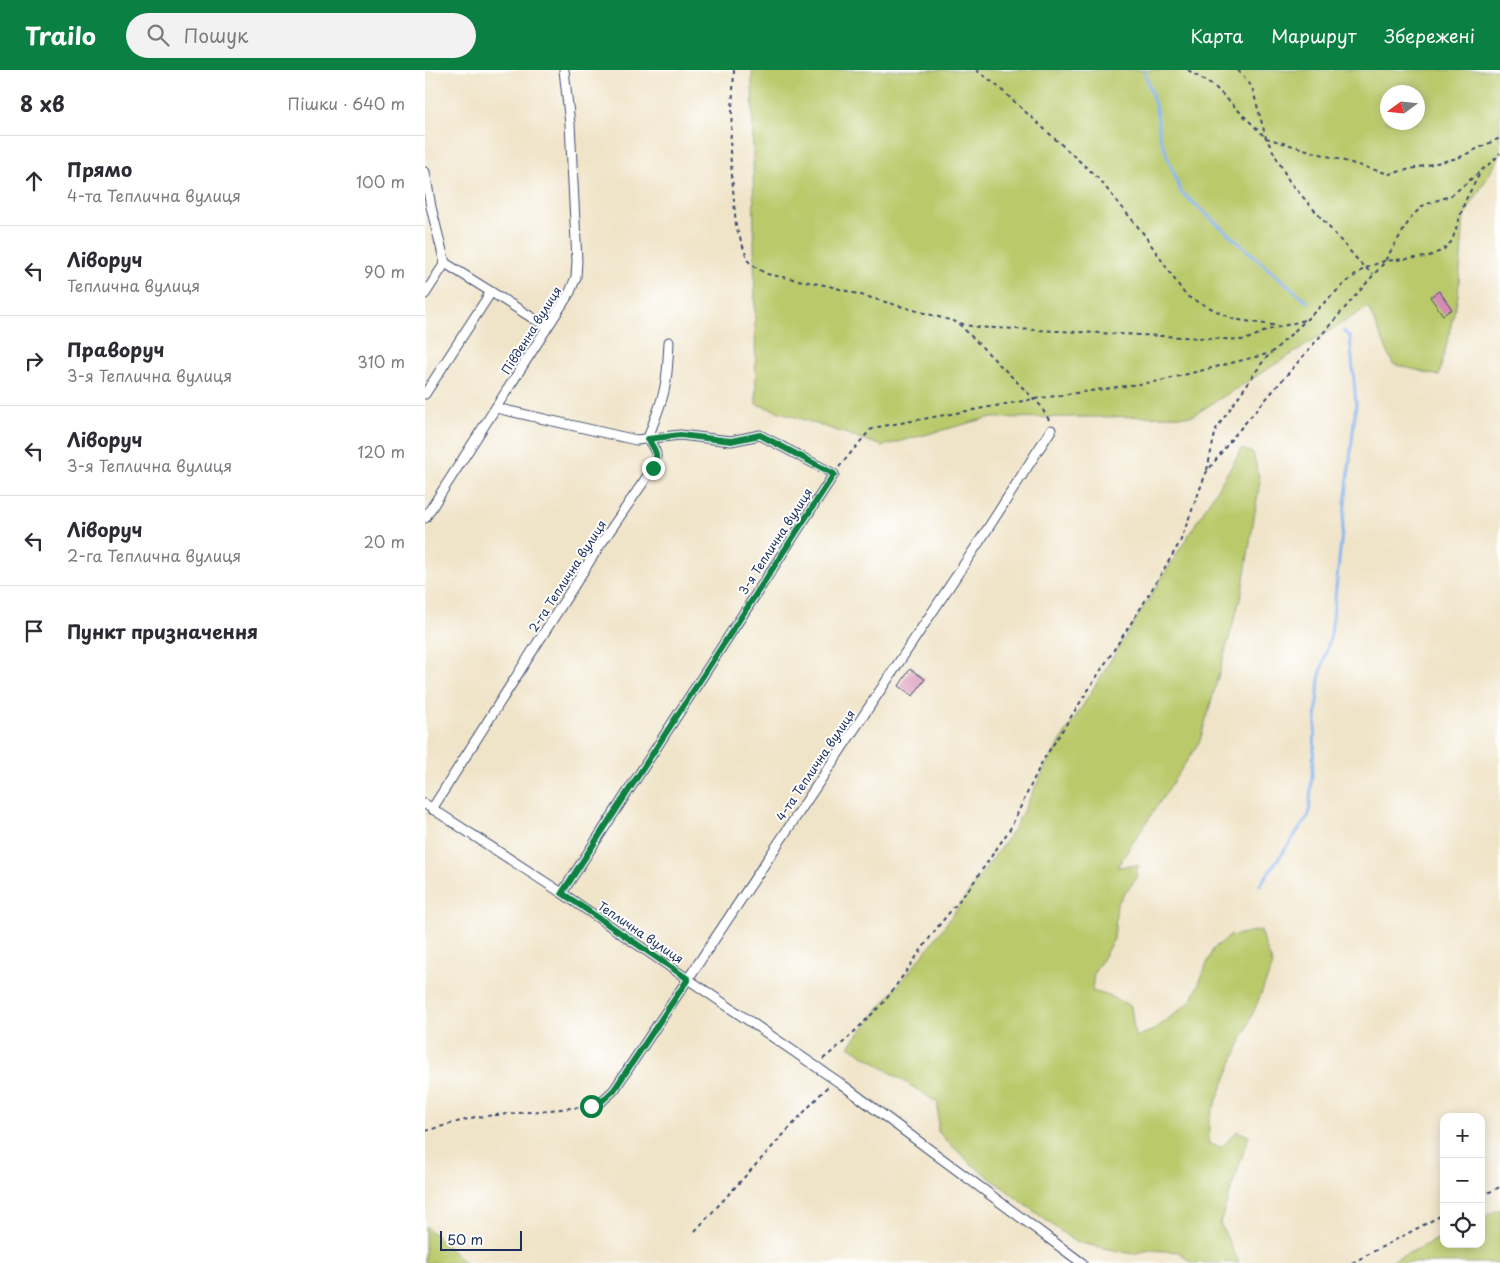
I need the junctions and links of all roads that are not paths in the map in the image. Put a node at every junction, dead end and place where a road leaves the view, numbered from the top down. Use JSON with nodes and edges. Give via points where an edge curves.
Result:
{"nodes":[{"id":1,"x":565,"y":70,"type":"edge"},
{"id":2,"x":425,"y":172,"type":"edge"},
{"id":3,"x":445,"y":263,"type":"junction"},
{"id":4,"x":491,"y":292,"type":"junction"},
{"id":5,"x":425,"y":294,"type":"edge"},
{"id":6,"x":547,"y":327,"type":"junction"},
{"id":7,"x":669,"y":342,"type":"dead end"},
{"id":8,"x":425,"y":394,"type":"edge"},
{"id":9,"x":496,"y":408,"type":"junction"},
{"id":10,"x":1051,"y":430,"type":"road end"},
{"id":11,"x":648,"y":439,"type":"junction"},
{"id":12,"x":425,"y":518,"type":"edge"},
{"id":13,"x":429,"y":806,"type":"edge"},
{"id":14,"x":562,"y":893,"type":"junction"},
{"id":15,"x":688,"y":979,"type":"junction"},
{"id":16,"x":591,"y":1106,"type":"road end"},
{"id":17,"x":1082,"y":1263,"type":"edge"}],
"edges":[{"from":1,"to":6,"type":"street","name":"Південна вулиця","via":[[571,124],[576,277]]},
{"from":2,"to":3,"type":"street"},
{"from":3,"to":4,"type":"street"},
{"from":3,"to":5,"type":"street"},
{"from":4,"to":6,"type":"street"},
{"from":4,"to":8,"type":"street"},
{"from":6,"to":9,"type":"street","name":"Південна вулиця"},
{"from":7,"to":11,"type":"street","via":[[665,386]]},
{"from":9,"to":11,"type":"street","via":[[617,437]]},
{"from":9,"to":12,"type":"street","name":"Південна вулиця"},
{"from":10,"to":15,"type":"street","name":"4-та Теплична вулиця"},
{"from":11,"to":13,"type":"street","name":"2-га Теплична вулиця","via":[[657,456],[653,468]]},
{"from":11,"to":14,"type":"street","name":"3-я Теплична вулиця","via":[[680,435],[731,441],[760,435],[834,474]]},
{"from":13,"to":14,"type":"street","name":"Теплична вулиця"},
{"from":14,"to":15,"type":"street","name":"Теплична вулиця"},
{"from":15,"to":16,"type":"street","name":"4-та Теплична вулиця","via":[[614,1090]]},
{"from":15,"to":17,"type":"street","name":"Теплична вулиця","via":[[815,1065]]}]}
